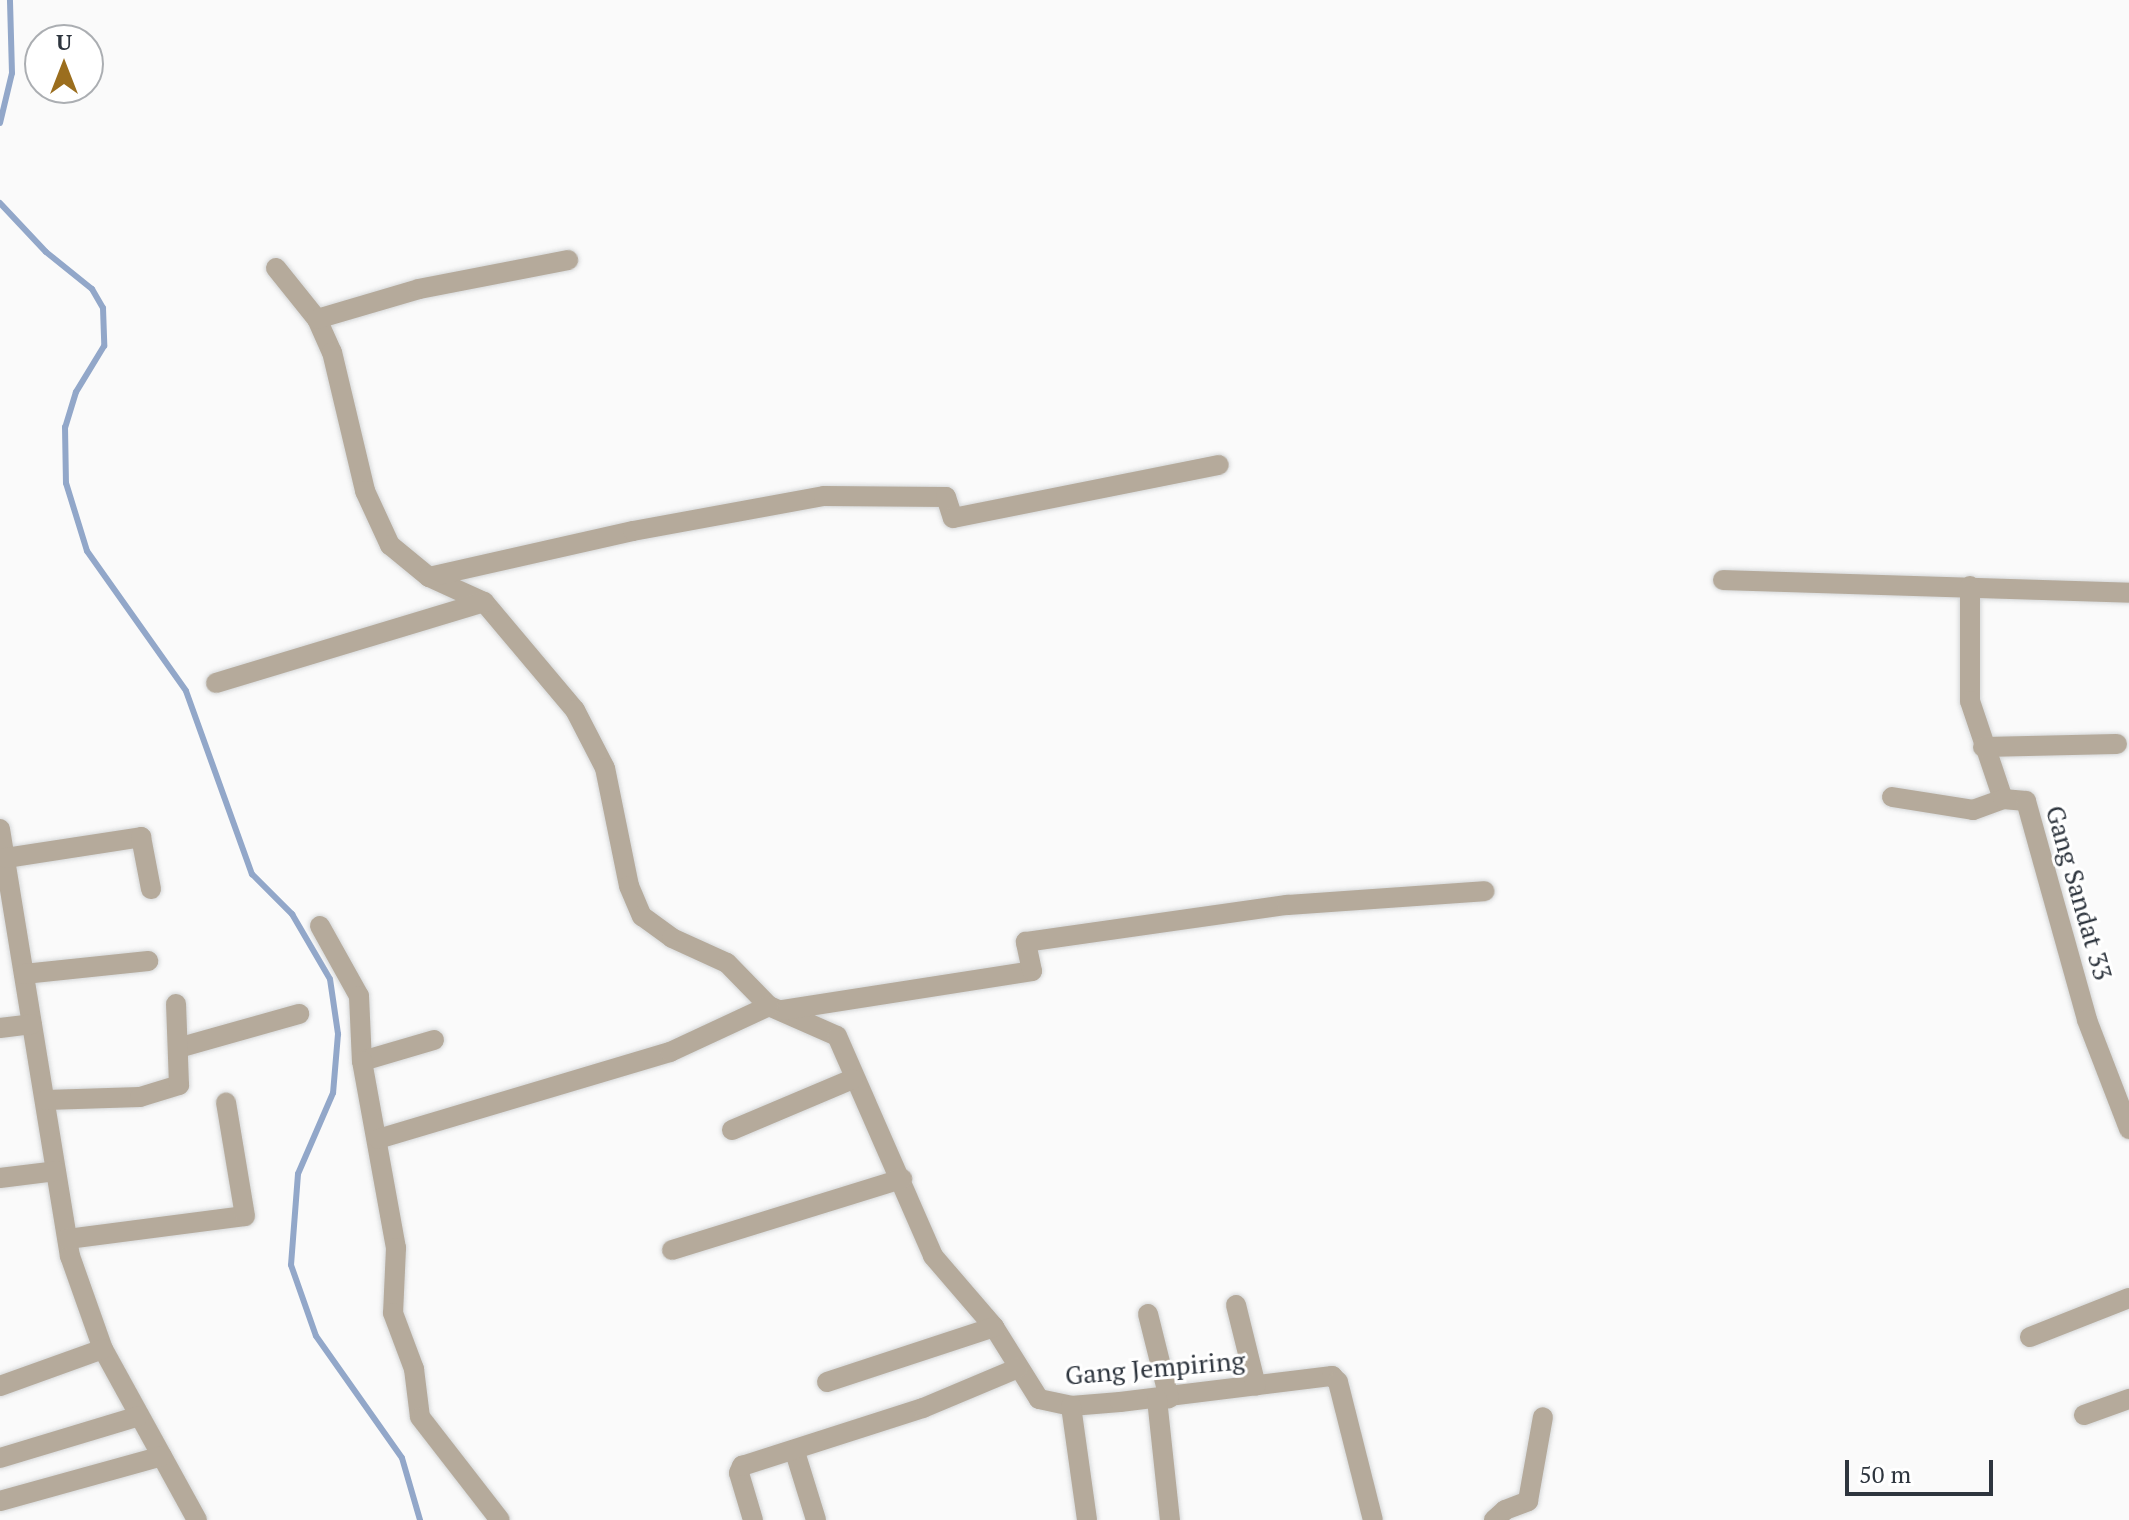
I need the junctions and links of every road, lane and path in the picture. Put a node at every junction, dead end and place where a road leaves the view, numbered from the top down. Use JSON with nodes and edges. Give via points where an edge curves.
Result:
{"nodes":[{"id":1,"x":568,"y":260,"type":"dead end"},
{"id":2,"x":276,"y":268,"type":"dead end"},
{"id":3,"x":317,"y":319,"type":"junction"},
{"id":4,"x":1219,"y":465,"type":"dead end"},
{"id":5,"x":429,"y":577,"type":"junction"},
{"id":6,"x":1723,"y":580,"type":"dead end"},
{"id":7,"x":1970,"y":586,"type":"junction"},
{"id":8,"x":2129,"y":593,"type":"edge"},
{"id":9,"x":484,"y":602,"type":"junction"},
{"id":10,"x":216,"y":683,"type":"dead end"},
{"id":11,"x":2117,"y":744,"type":"dead end"},
{"id":12,"x":1983,"y":747,"type":"junction"},
{"id":13,"x":1892,"y":797,"type":"dead end"},
{"id":14,"x":2003,"y":799,"type":"junction"},
{"id":15,"x":2,"y":841,"type":"edge"},
{"id":16,"x":151,"y":889,"type":"dead end"},
{"id":17,"x":1485,"y":891,"type":"dead end"},
{"id":18,"x":8,"y":920,"type":"edge"},
{"id":19,"x":320,"y":926,"type":"dead end"},
{"id":20,"x":148,"y":961,"type":"dead end"},
{"id":21,"x":24,"y":974,"type":"junction"},
{"id":22,"x":176,"y":1004,"type":"dead end"},
{"id":23,"x":774,"y":1008,"type":"junction"},
{"id":24,"x":299,"y":1014,"type":"dead end"},
{"id":25,"x":32,"y":1024,"type":"junction"},
{"id":26,"x":0,"y":1028,"type":"edge"},
{"id":27,"x":434,"y":1040,"type":"dead end"},
{"id":28,"x":178,"y":1048,"type":"junction"},
{"id":29,"x":362,"y":1061,"type":"junction"},
{"id":30,"x":853,"y":1079,"type":"junction"},
{"id":31,"x":46,"y":1100,"type":"junction"},
{"id":32,"x":226,"y":1103,"type":"dead end"},
{"id":33,"x":2129,"y":1129,"type":"edge"},
{"id":34,"x":732,"y":1130,"type":"dead end"},
{"id":35,"x":378,"y":1139,"type":"junction"},
{"id":36,"x":56,"y":1171,"type":"junction"},
{"id":37,"x":0,"y":1178,"type":"edge"},
{"id":38,"x":902,"y":1179,"type":"junction"},
{"id":39,"x":68,"y":1239,"type":"junction"},
{"id":40,"x":672,"y":1250,"type":"dead end"},
{"id":41,"x":2129,"y":1298,"type":"edge"},
{"id":42,"x":1236,"y":1305,"type":"dead end"},
{"id":43,"x":1148,"y":1314,"type":"dead end"},
{"id":44,"x":994,"y":1327,"type":"junction"},
{"id":45,"x":2030,"y":1337,"type":"dead end"},
{"id":46,"x":103,"y":1349,"type":"junction"},
{"id":47,"x":1018,"y":1368,"type":"junction"},
{"id":48,"x":827,"y":1382,"type":"dead end"},
{"id":49,"x":0,"y":1386,"type":"edge"},
{"id":50,"x":1256,"y":1386,"type":"junction"},
{"id":51,"x":1163,"y":1399,"type":"junction"},
{"id":52,"x":2129,"y":1399,"type":"edge"},
{"id":53,"x":1071,"y":1406,"type":"junction"},
{"id":54,"x":2084,"y":1415,"type":"dead end"},
{"id":55,"x":139,"y":1416,"type":"junction"},
{"id":56,"x":1543,"y":1417,"type":"dead end"},
{"id":57,"x":795,"y":1452,"type":"junction"},
{"id":58,"x":162,"y":1456,"type":"junction"},
{"id":59,"x":0,"y":1458,"type":"edge"},
{"id":60,"x":0,"y":1501,"type":"edge"},
{"id":61,"x":191,"y":1519,"type":"edge"},
{"id":62,"x":500,"y":1520,"type":"edge"},
{"id":63,"x":753,"y":1520,"type":"edge"},
{"id":64,"x":816,"y":1520,"type":"edge"},
{"id":65,"x":1087,"y":1520,"type":"edge"},
{"id":66,"x":1170,"y":1520,"type":"edge"},
{"id":67,"x":1373,"y":1520,"type":"edge"},
{"id":68,"x":1494,"y":1520,"type":"edge"}],
"edges":[{"from":1,"to":3,"type":"street","via":[[465,278]]},
{"from":2,"to":3,"type":"street"},
{"from":3,"to":5,"type":"street","via":[[332,352],[378,525],[390,545]]},
{"from":4,"to":5,"type":"street","via":[[953,518],[946,497],[824,496],[633,531]]},
{"from":5,"to":9,"type":"street"},
{"from":6,"to":7,"type":"street"},
{"from":7,"to":8,"type":"street"},
{"from":7,"to":12,"type":"street","via":[[1970,701]]},
{"from":9,"to":10,"type":"street"},
{"from":9,"to":23,"type":"street","via":[[575,710],[597,745],[635,906],[656,929],[727,963]]},
{"from":11,"to":12,"type":"street"},
{"from":12,"to":14,"type":"street"},
{"from":13,"to":14,"type":"street","name":"Gang Sandat 33","via":[[1973,810]]},
{"from":14,"to":33,"type":"street","name":"Gang Sandat 33","via":[[2022,798],[2031,809],[2087,1020]]},
{"from":15,"to":16,"type":"street","via":[[141,837]]},
{"from":15,"to":18,"type":"street"},
{"from":17,"to":23,"type":"street","via":[[1287,905],[1026,942],[1032,971]]},
{"from":18,"to":21,"type":"street"},
{"from":19,"to":29,"type":"street","via":[[359,996]]},
{"from":20,"to":21,"type":"street"},
{"from":21,"to":25,"type":"street"},
{"from":22,"to":28,"type":"street"},
{"from":23,"to":30,"type":"street","name":"Gang Jempiring","via":[[837,1036]]},
{"from":23,"to":35,"type":"street","via":[[670,1052]]},
{"from":24,"to":28,"type":"street"},
{"from":25,"to":26,"type":"street"},
{"from":25,"to":31,"type":"street"},
{"from":27,"to":29,"type":"street"},
{"from":28,"to":31,"type":"street","via":[[181,1081],[172,1089],[140,1097]]},
{"from":29,"to":35,"type":"street"},
{"from":30,"to":34,"type":"street"},
{"from":30,"to":38,"type":"street","name":"Gang Jempiring"},
{"from":31,"to":36,"type":"street"},
{"from":32,"to":39,"type":"street","via":[[245,1216]]},
{"from":35,"to":62,"type":"street","via":[[396,1248],[393,1313],[414,1369],[420,1417]]},
{"from":36,"to":37,"type":"street"},
{"from":36,"to":39,"type":"street"},
{"from":38,"to":40,"type":"street"},
{"from":38,"to":44,"type":"street","name":"Gang Jempiring","via":[[938,1265]]},
{"from":39,"to":46,"type":"street"},
{"from":41,"to":45,"type":"street"},
{"from":42,"to":50,"type":"street"},
{"from":43,"to":51,"type":"street"},
{"from":44,"to":47,"type":"street","name":"Gang Jempiring"},
{"from":44,"to":48,"type":"street"},
{"from":46,"to":49,"type":"street"},
{"from":46,"to":55,"type":"street"},
{"from":47,"to":53,"type":"street","name":"Gang Jempiring","via":[[1039,1399]]},
{"from":47,"to":57,"type":"street"},
{"from":50,"to":51,"type":"street","name":"Gang Jempiring"},
{"from":50,"to":67,"type":"street","name":"Gang Jempiring","via":[[1335,1378]]},
{"from":51,"to":53,"type":"street","name":"Gang Jempiring"},
{"from":51,"to":66,"type":"street"},
{"from":52,"to":54,"type":"street"},
{"from":53,"to":65,"type":"street"},
{"from":55,"to":58,"type":"street"},
{"from":55,"to":59,"type":"street"},
{"from":56,"to":68,"type":"street","via":[[1528,1501]]},
{"from":57,"to":63,"type":"street","via":[[740,1468]]},
{"from":57,"to":64,"type":"street"},
{"from":58,"to":60,"type":"street"},
{"from":58,"to":61,"type":"street"}]}
